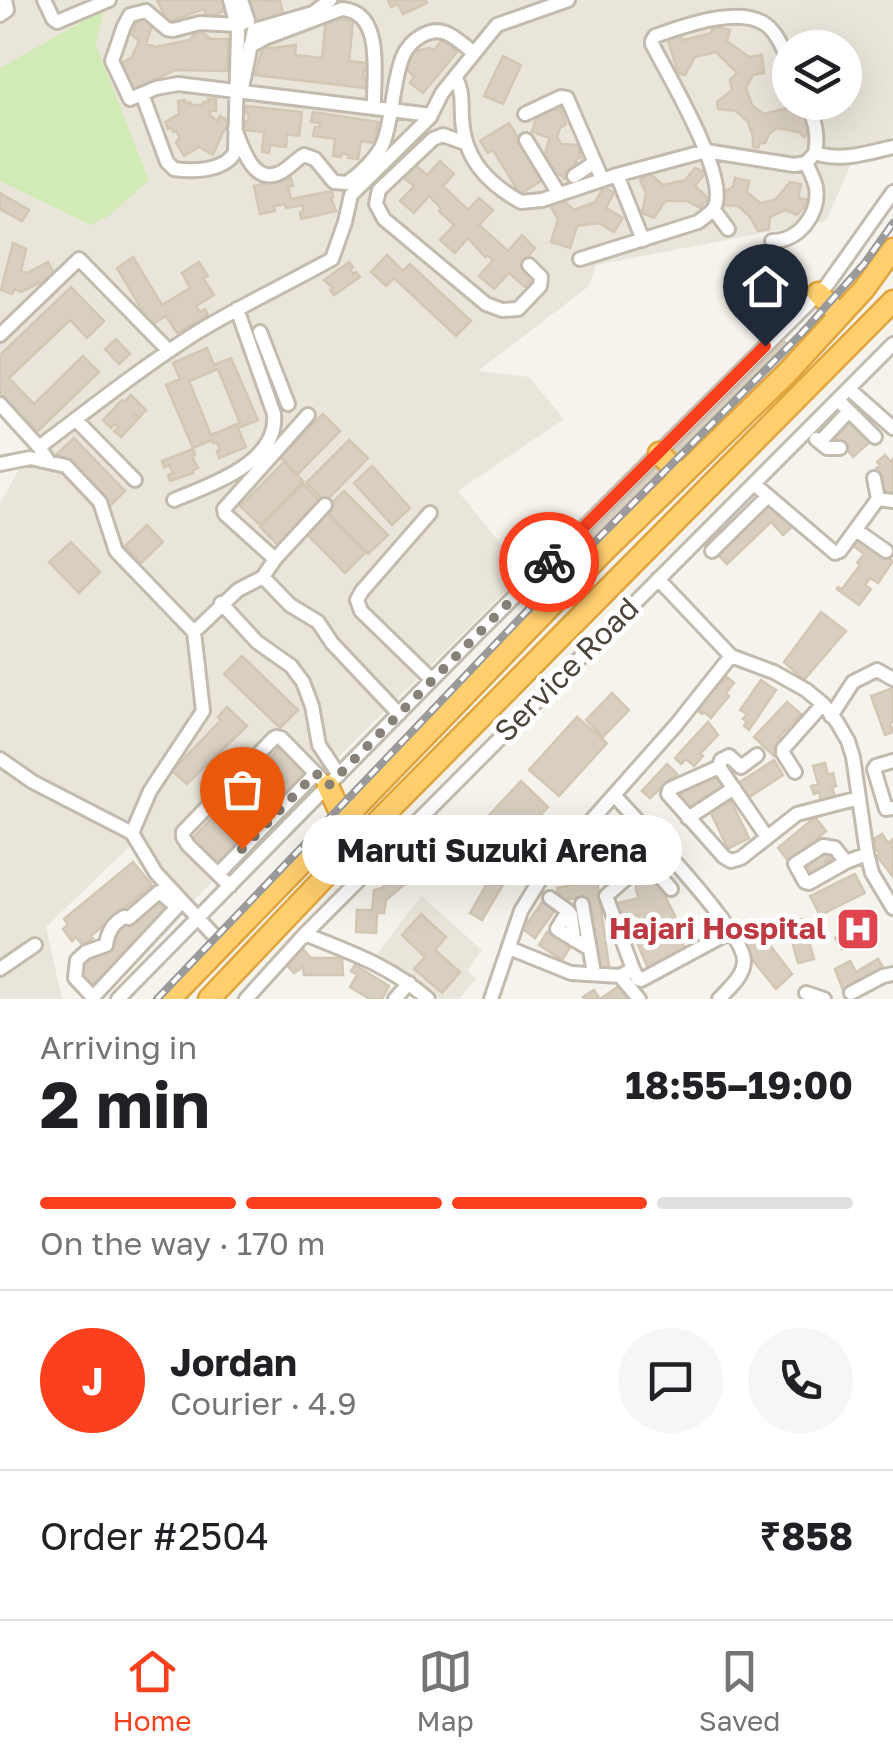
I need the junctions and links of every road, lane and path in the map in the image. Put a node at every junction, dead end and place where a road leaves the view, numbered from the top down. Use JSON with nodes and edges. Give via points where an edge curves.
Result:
{"nodes":[{"id":1,"x":5,"y":0,"type":"edge"},
{"id":2,"x":36,"y":0,"type":"edge"},
{"id":3,"x":44,"y":0,"type":"edge"},
{"id":4,"x":230,"y":0,"type":"edge"},
{"id":5,"x":240,"y":0,"type":"edge"},
{"id":6,"x":330,"y":0,"type":"edge"},
{"id":7,"x":568,"y":0,"type":"edge"},
{"id":8,"x":105,"y":1,"type":"edge"},
{"id":9,"x":530,"y":6,"type":"edge"},
{"id":10,"x":0,"y":14,"type":"edge"},
{"id":11,"x":48,"y":26,"type":"dead end"},
{"id":12,"x":238,"y":26,"type":"junction"},
{"id":13,"x":772,"y":32,"type":"edge"},
{"id":14,"x":250,"y":46,"type":"junction"},
{"id":15,"x":474,"y":54,"type":"junction"},
{"id":16,"x":456,"y":78,"type":"junction"},
{"id":17,"x":239,"y":91,"type":"junction"},
{"id":18,"x":142,"y":94,"type":"junction"},
{"id":19,"x":374,"y":107,"type":"junction"},
{"id":20,"x":392,"y":110,"type":"junction"},
{"id":21,"x":526,"y":114,"type":"dead end"},
{"id":22,"x":431,"y":115,"type":"junction"},
{"id":23,"x":815,"y":120,"type":"edge"},
{"id":24,"x":236,"y":130,"type":"junction"},
{"id":25,"x":526,"y":140,"type":"dead end"},
{"id":26,"x":465,"y":143,"type":"junction"},
{"id":27,"x":893,"y":147,"type":"edge"},
{"id":28,"x":706,"y":150,"type":"junction"},
{"id":29,"x":811,"y":158,"type":"junction"},
{"id":30,"x":595,"y":162,"type":"junction"},
{"id":31,"x":617,"y":175,"type":"junction"},
{"id":32,"x":574,"y":176,"type":"dead end"},
{"id":33,"x":602,"y":180,"type":"junction"},
{"id":34,"x":893,"y":192,"type":"edge"},
{"id":35,"x":559,"y":194,"type":"junction"},
{"id":36,"x":714,"y":210,"type":"junction"},
{"id":37,"x":728,"y":228,"type":"dead end"},
{"id":38,"x":643,"y":240,"type":"junction"},
{"id":39,"x":772,"y":241,"type":"dead end"},
{"id":40,"x":893,"y":249,"type":"edge"},
{"id":41,"x":580,"y":259,"type":"dead end"},
{"id":42,"x":529,"y":265,"type":"dead end"},
{"id":43,"x":818,"y":293,"type":"junction"},
{"id":44,"x":893,"y":301,"type":"edge"},
{"id":45,"x":237,"y":309,"type":"junction"},
{"id":46,"x":840,"y":316,"type":"junction"},
{"id":47,"x":260,"y":332,"type":"dead end"},
{"id":48,"x":0,"y":334,"type":"edge"},
{"id":49,"x":893,"y":344,"type":"edge"},
{"id":50,"x":169,"y":352,"type":"junction"},
{"id":51,"x":275,"y":369,"type":"junction"},
{"id":52,"x":260,"y":375,"type":"junction"},
{"id":53,"x":849,"y":389,"type":"junction"},
{"id":54,"x":838,"y":400,"type":"junction"},
{"id":55,"x":0,"y":404,"type":"edge"},
{"id":56,"x":288,"y":404,"type":"dead end"},
{"id":57,"x":849,"y":411,"type":"junction"},
{"id":58,"x":308,"y":415,"type":"dead end"},
{"id":59,"x":76,"y":420,"type":"junction"},
{"id":60,"x":893,"y":428,"type":"edge"},
{"id":61,"x":808,"y":430,"type":"junction"},
{"id":62,"x":875,"y":437,"type":"dead end"},
{"id":63,"x":820,"y":442,"type":"junction"},
{"id":64,"x":39,"y":447,"type":"junction"},
{"id":65,"x":840,"y":448,"type":"dead end"},
{"id":66,"x":658,"y":453,"type":"junction"},
{"id":67,"x":49,"y":462,"type":"junction"},
{"id":68,"x":0,"y":464,"type":"edge"},
{"id":69,"x":681,"y":476,"type":"junction"},
{"id":70,"x":874,"y":478,"type":"dead end"},
{"id":71,"x":135,"y":480,"type":"dead end"},
{"id":72,"x":754,"y":484,"type":"junction"},
{"id":73,"x":766,"y":497,"type":"junction"},
{"id":74,"x":174,"y":500,"type":"dead end"},
{"id":75,"x":886,"y":500,"type":"edge"},
{"id":76,"x":325,"y":505,"type":"dead end"},
{"id":77,"x":430,"y":513,"type":"dead end"},
{"id":78,"x":856,"y":530,"type":"junction"},
{"id":79,"x":712,"y":551,"type":"dead end"},
{"id":80,"x":886,"y":551,"type":"dead end"},
{"id":81,"x":275,"y":558,"type":"junction"},
{"id":82,"x":263,"y":577,"type":"junction"},
{"id":83,"x":658,"y":579,"type":"junction"},
{"id":84,"x":222,"y":603,"type":"junction"},
{"id":85,"x":194,"y":632,"type":"junction"},
{"id":86,"x":731,"y":656,"type":"junction"},
{"id":87,"x":893,"y":679,"type":"edge"},
{"id":88,"x":432,"y":680,"type":"junction"},
{"id":89,"x":827,"y":710,"type":"junction"},
{"id":90,"x":399,"y":714,"type":"junction"},
{"id":91,"x":757,"y":755,"type":"dead end"},
{"id":92,"x":0,"y":760,"type":"edge"},
{"id":93,"x":893,"y":761,"type":"edge"},
{"id":94,"x":719,"y":767,"type":"junction"},
{"id":95,"x":795,"y":772,"type":"dead end"},
{"id":96,"x":327,"y":778,"type":"junction"},
{"id":97,"x":877,"y":780,"type":"junction"},
{"id":98,"x":734,"y":788,"type":"junction"},
{"id":99,"x":858,"y":791,"type":"junction"},
{"id":100,"x":614,"y":795,"type":"junction"},
{"id":101,"x":893,"y":808,"type":"edge"},
{"id":102,"x":688,"y":818,"type":"junction"},
{"id":103,"x":344,"y":820,"type":"junction"},
{"id":104,"x":132,"y":833,"type":"junction"},
{"id":105,"x":767,"y":837,"type":"junction"},
{"id":106,"x":661,"y":848,"type":"junction"},
{"id":107,"x":867,"y":854,"type":"junction"},
{"id":108,"x":646,"y":860,"type":"junction"},
{"id":109,"x":846,"y":862,"type":"dead end"},
{"id":110,"x":218,"y":874,"type":"junction"},
{"id":111,"x":230,"y":886,"type":"junction"},
{"id":112,"x":671,"y":889,"type":"dead end"},
{"id":113,"x":550,"y":898,"type":"dead end"},
{"id":114,"x":582,"y":904,"type":"dead end"},
{"id":115,"x":179,"y":905,"type":"junction"},
{"id":116,"x":893,"y":908,"type":"edge"},
{"id":117,"x":198,"y":918,"type":"junction"},
{"id":118,"x":730,"y":932,"type":"junction"},
{"id":119,"x":305,"y":934,"type":"junction"},
{"id":120,"x":223,"y":945,"type":"junction"},
{"id":121,"x":35,"y":946,"type":"dead end"},
{"id":122,"x":508,"y":948,"type":"junction"},
{"id":123,"x":590,"y":950,"type":"junction"},
{"id":124,"x":0,"y":969,"type":"edge"},
{"id":125,"x":633,"y":969,"type":"junction"},
{"id":126,"x":594,"y":973,"type":"junction"},
{"id":127,"x":893,"y":974,"type":"edge"},
{"id":128,"x":620,"y":976,"type":"junction"},
{"id":129,"x":404,"y":993,"type":"edge"},
{"id":130,"x":806,"y":993,"type":"dead end"},
{"id":131,"x":851,"y":994,"type":"dead end"},
{"id":132,"x":118,"y":999,"type":"edge"},
{"id":133,"x":170,"y":999,"type":"edge"},
{"id":134,"x":209,"y":999,"type":"edge"},
{"id":135,"x":246,"y":999,"type":"edge"},
{"id":136,"x":428,"y":999,"type":"edge"},
{"id":137,"x":491,"y":999,"type":"edge"},
{"id":138,"x":639,"y":999,"type":"edge"},
{"id":139,"x":719,"y":999,"type":"edge"},
{"id":140,"x":824,"y":999,"type":"edge"}],
"edges":[{"from":1,"to":10,"type":"street","via":[[7,10]]},
{"from":2,"to":11,"type":"street"},
{"from":3,"to":8,"type":"street","via":[[57,22]]},
{"from":4,"to":12,"type":"street"},
{"from":5,"to":12,"type":"street","via":[[248,22]]},
{"from":6,"to":14,"type":"street","via":[[310,14],[256,28]]},
{"from":7,"to":9,"type":"street"},
{"from":9,"to":15,"type":"street","via":[[497,26]]},
{"from":12,"to":17,"type":"street"},
{"from":12,"to":18,"type":"street","via":[[200,23],[172,30],[146,11],[130,15],[112,63],[130,99]]},
{"from":13,"to":28,"type":"street","via":[[747,17],[704,20],[653,38]]},
{"from":14,"to":17,"type":"street"},
{"from":14,"to":19,"type":"street","via":[[352,10],[373,35]]},
{"from":15,"to":16,"type":"street"},
{"from":15,"to":20,"type":"street","via":[[448,33],[418,38],[401,60]]},
{"from":16,"to":22,"type":"street"},
{"from":16,"to":26,"type":"street"},
{"from":17,"to":18,"type":"street","via":[[178,84]]},
{"from":17,"to":19,"type":"street"},
{"from":17,"to":24,"type":"street"},
{"from":18,"to":24,"type":"street","via":[[177,171],[231,160]]},
{"from":19,"to":20,"type":"street"},
{"from":20,"to":22,"type":"street"},
{"from":20,"to":24,"type":"street","via":[[382,147],[343,184],[304,154],[280,173],[263,174]]},
{"from":21,"to":30,"type":"street","via":[[567,98]]},
{"from":22,"to":45,"type":"street","via":[[351,195],[332,258]]},
{"from":23,"to":29,"type":"street","via":[[818,142]]},
{"from":25,"to":35,"type":"street"},
{"from":26,"to":35,"type":"street","via":[[475,165],[522,202]]},
{"from":26,"to":42,"type":"street","via":[[443,135],[433,139],[379,190],[376,204],[384,219],[486,304],[518,308],[540,286],[541,277]]},
{"from":27,"to":29,"type":"street"},
{"from":28,"to":29,"type":"street","via":[[794,166]]},
{"from":28,"to":31,"type":"street"},
{"from":28,"to":36,"type":"street","via":[[718,194]]},
{"from":29,"to":39,"type":"street","via":[[812,213],[790,238]]},
{"from":30,"to":32,"type":"street"},
{"from":30,"to":33,"type":"street"},
{"from":31,"to":33,"type":"street"},
{"from":31,"to":38,"type":"street"},
{"from":33,"to":35,"type":"street"},
{"from":34,"to":43,"type":"street"},
{"from":36,"to":37,"type":"street"},
{"from":36,"to":38,"type":"street"},
{"from":38,"to":41,"type":"street"},
{"from":40,"to":46,"type":"highway"},
{"from":43,"to":46,"type":"highway"},
{"from":43,"to":66,"type":"street"},
{"from":44,"to":134,"type":"highway"},
{"from":45,"to":50,"type":"street"},
{"from":45,"to":52,"type":"street"},
{"from":46,"to":69,"type":"highway"},
{"from":47,"to":51,"type":"street"},
{"from":48,"to":50,"type":"street","via":[[79,258]]},
{"from":49,"to":53,"type":"street","name":"Service Road"},
{"from":50,"to":59,"type":"street"},
{"from":51,"to":52,"type":"street"},
{"from":51,"to":56,"type":"street"},
{"from":52,"to":74,"type":"street","via":[[275,424],[266,444],[241,470]]},
{"from":53,"to":54,"type":"street","name":"Service Road"},
{"from":53,"to":60,"type":"street"},
{"from":54,"to":57,"type":"street"},
{"from":54,"to":61,"type":"street","name":"Service Road"},
{"from":55,"to":64,"type":"street"},
{"from":57,"to":62,"type":"street"},
{"from":57,"to":63,"type":"street"},
{"from":58,"to":81,"type":"street","via":[[223,511]]},
{"from":59,"to":64,"type":"street"},
{"from":59,"to":71,"type":"street"},
{"from":61,"to":63,"type":"street"},
{"from":61,"to":72,"type":"street","name":"Service Road"},
{"from":63,"to":65,"type":"street"},
{"from":64,"to":67,"type":"street"},
{"from":66,"to":69,"type":"highway"},
{"from":66,"to":88,"type":"street"},
{"from":67,"to":68,"type":"street"},
{"from":67,"to":85,"type":"street","via":[[66,466],[100,502],[116,551]]},
{"from":69,"to":103,"type":"highway"},
{"from":70,"to":75,"type":"street"},
{"from":72,"to":73,"type":"street"},
{"from":72,"to":83,"type":"street","name":"Service Road"},
{"from":73,"to":78,"type":"street","via":[[835,553]]},
{"from":73,"to":79,"type":"street"},
{"from":75,"to":78,"type":"street"},
{"from":76,"to":81,"type":"street"},
{"from":77,"to":88,"type":"street","via":[[357,600],[361,612]]},
{"from":78,"to":80,"type":"street"},
{"from":81,"to":82,"type":"street"},
{"from":82,"to":84,"type":"street"},
{"from":82,"to":90,"type":"street","via":[[318,622]]},
{"from":83,"to":86,"type":"street"},
{"from":83,"to":119,"type":"street","name":"Service Road"},
{"from":84,"to":85,"type":"street"},
{"from":84,"to":96,"type":"street","via":[[304,682]]},
{"from":85,"to":104,"type":"street","via":[[203,711],[150,791]]},
{"from":86,"to":89,"type":"street","via":[[806,690]]},
{"from":86,"to":100,"type":"street"},
{"from":87,"to":89,"type":"street","via":[[877,670],[853,682]]},
{"from":88,"to":90,"type":"street"},
{"from":89,"to":95,"type":"street","via":[[783,749]]},
{"from":89,"to":99,"type":"street","via":[[848,742]]},
{"from":90,"to":96,"type":"street"},
{"from":91,"to":94,"type":"street","via":[[741,766],[729,756]]},
{"from":92,"to":104,"type":"street"},
{"from":93,"to":97,"type":"street","via":[[875,767]]},
{"from":94,"to":98,"type":"street"},
{"from":94,"to":102,"type":"street","via":[[669,790]]},
{"from":96,"to":103,"type":"highway"},
{"from":96,"to":110,"type":"street"},
{"from":96,"to":110,"type":"street","via":[[274,738],[183,832]]},
{"from":96,"to":111,"type":"street"},
{"from":97,"to":99,"type":"street"},
{"from":97,"to":101,"type":"street","via":[[886,809]]},
{"from":98,"to":102,"type":"street"},
{"from":98,"to":105,"type":"street"},
{"from":99,"to":105,"type":"street","via":[[802,812]]},
{"from":99,"to":107,"type":"street"},
{"from":100,"to":106,"type":"street"},
{"from":100,"to":122,"type":"street","via":[[544,875]]},
{"from":102,"to":105,"type":"street","via":[[731,861]]},
{"from":103,"to":120,"type":"highway"},
{"from":104,"to":115,"type":"street"},
{"from":106,"to":108,"type":"street"},
{"from":106,"to":118,"type":"street"},
{"from":107,"to":109,"type":"street"},
{"from":107,"to":116,"type":"street"},
{"from":108,"to":112,"type":"street"},
{"from":108,"to":125,"type":"street","via":[[606,898]]},
{"from":110,"to":111,"type":"street"},
{"from":111,"to":117,"type":"street"},
{"from":113,"to":123,"type":"street","via":[[568,911],[558,929]]},
{"from":114,"to":123,"type":"street"},
{"from":115,"to":115,"type":"street","via":[[159,892],[118,920],[106,945],[76,960],[75,978],[95,996]]},
{"from":115,"to":117,"type":"street"},
{"from":117,"to":120,"type":"street"},
{"from":117,"to":132,"type":"street"},
{"from":118,"to":125,"type":"street","via":[[641,980]]},
{"from":118,"to":139,"type":"street","via":[[744,966]]},
{"from":119,"to":129,"type":"street","via":[[384,966]]},
{"from":119,"to":135,"type":"street","name":"Service Road"},
{"from":120,"to":133,"type":"highway"},
{"from":121,"to":124,"type":"street"},
{"from":122,"to":126,"type":"street","via":[[570,973]]},
{"from":122,"to":137,"type":"street"},
{"from":123,"to":126,"type":"street"},
{"from":125,"to":128,"type":"street"},
{"from":126,"to":128,"type":"street"},
{"from":127,"to":131,"type":"street"},
{"from":128,"to":138,"type":"street"},
{"from":129,"to":136,"type":"street"},
{"from":130,"to":140,"type":"street"}]}
